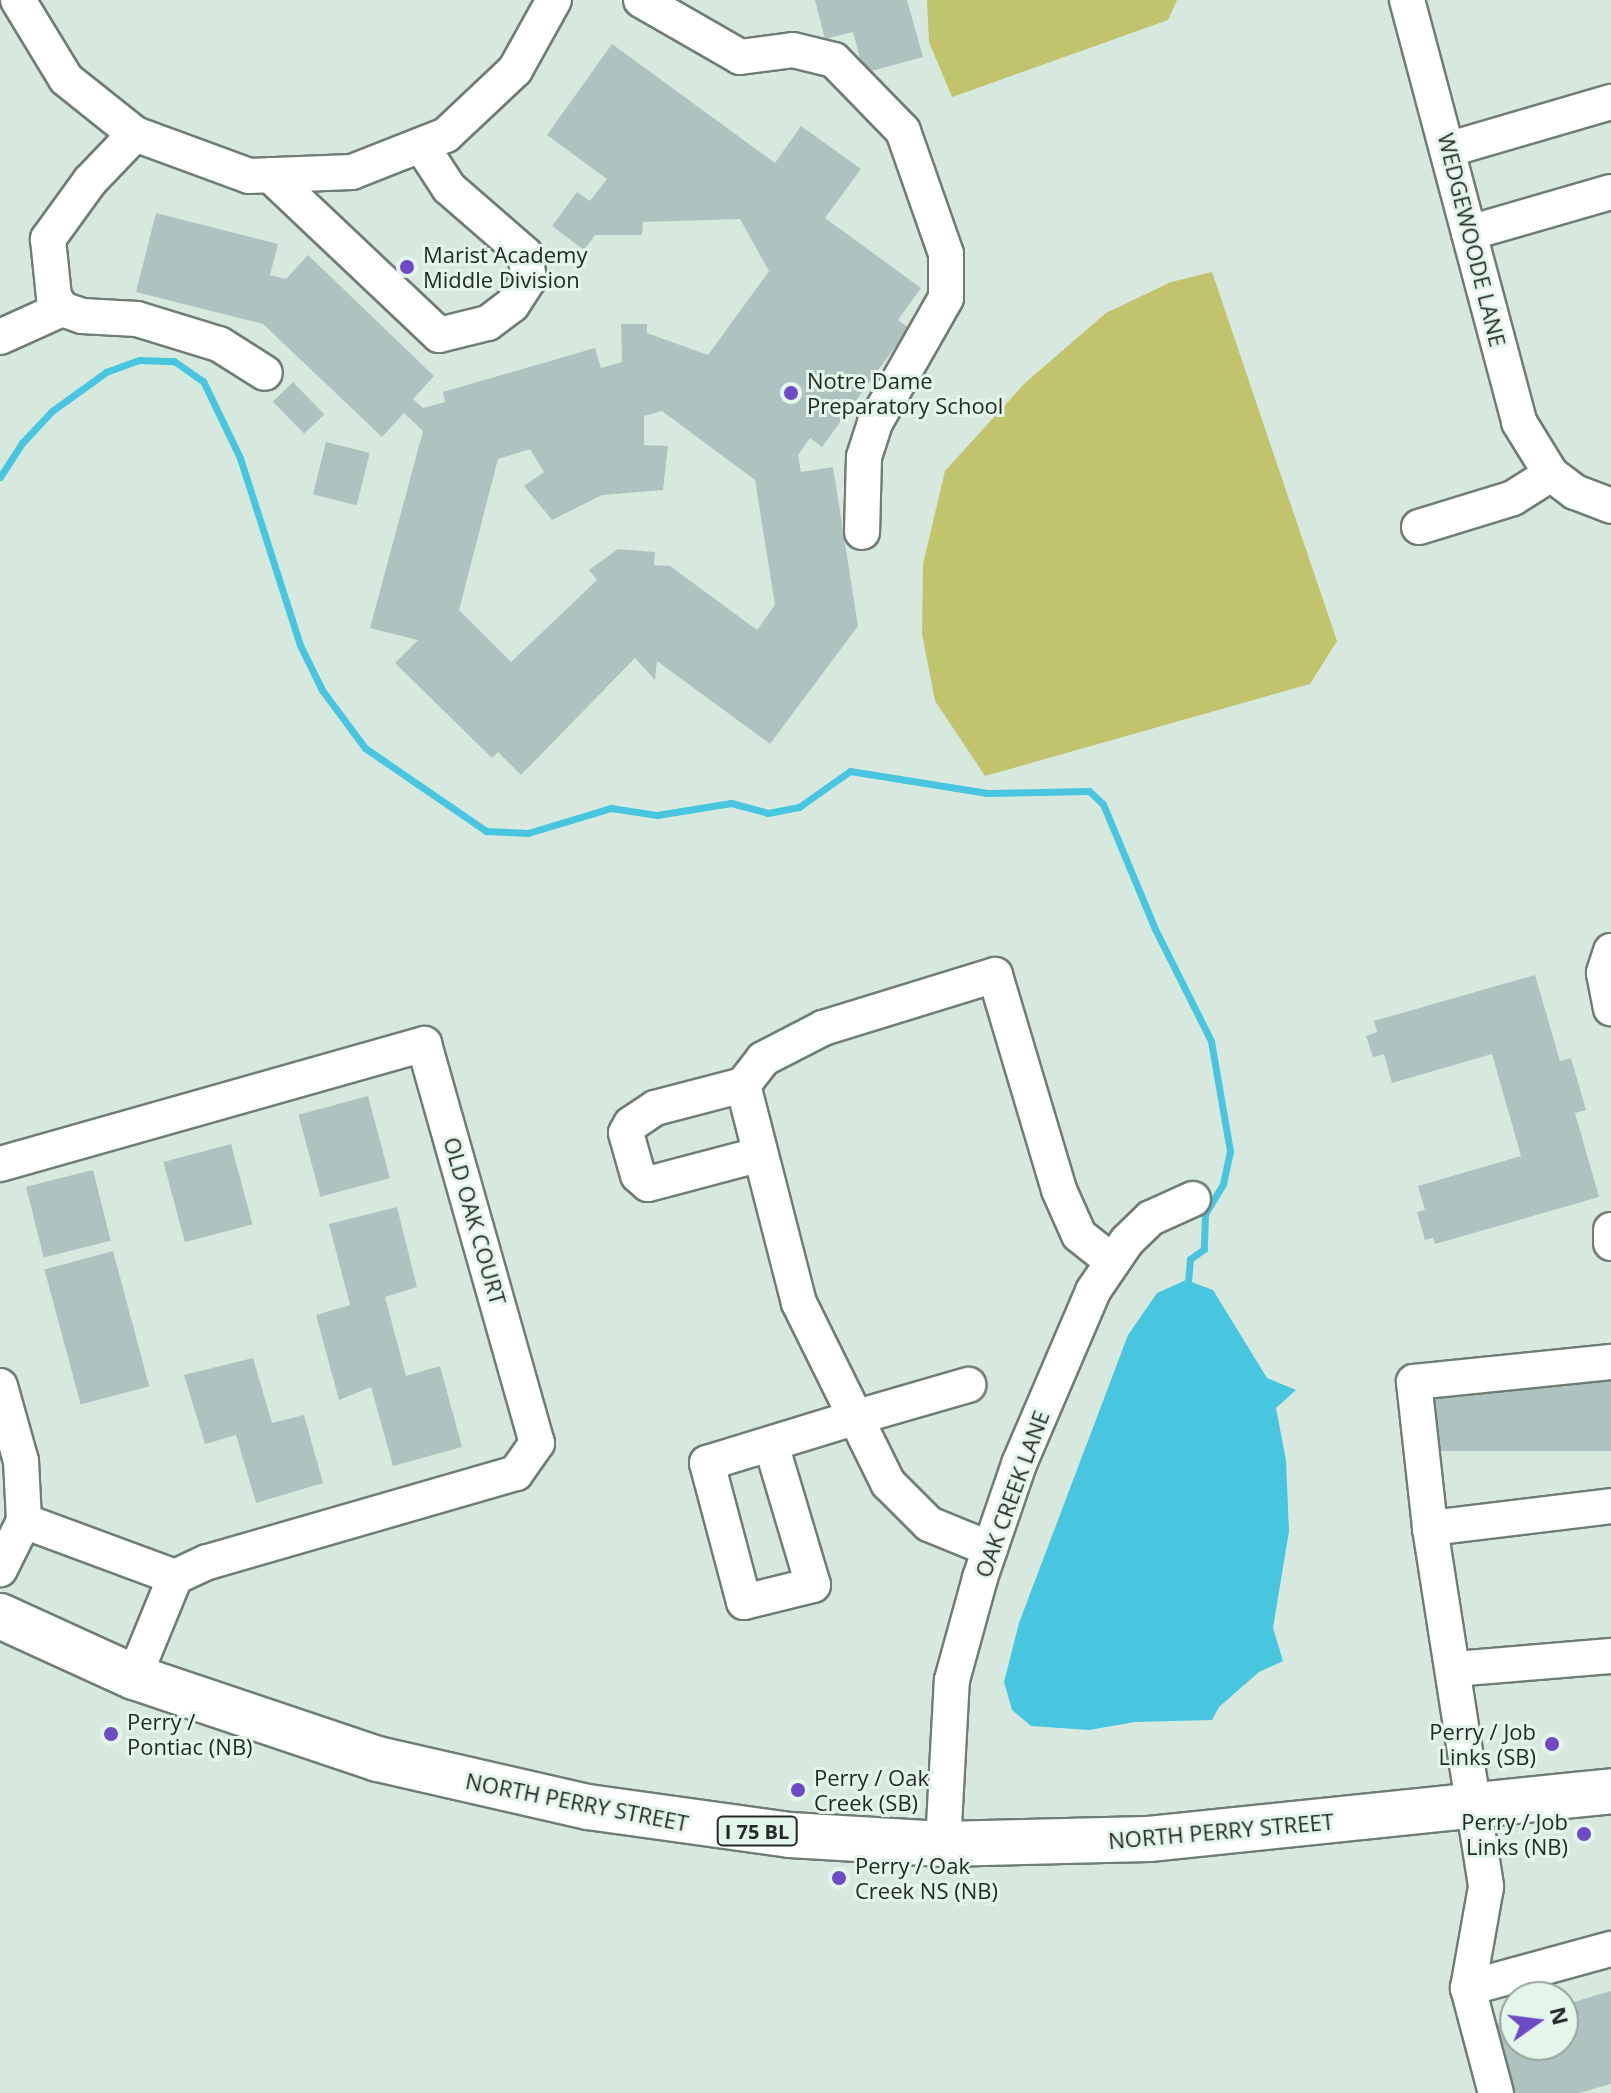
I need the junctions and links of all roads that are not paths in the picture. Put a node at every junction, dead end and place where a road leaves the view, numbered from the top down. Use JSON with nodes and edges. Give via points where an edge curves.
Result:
{"nodes":[{"id":1,"x":18,"y":0,"type":"edge"},
{"id":2,"x":554,"y":0,"type":"edge"},
{"id":3,"x":641,"y":0,"type":"edge"},
{"id":4,"x":1407,"y":0,"type":"edge"},
{"id":5,"x":1611,"y":102,"type":"edge"},
{"id":6,"x":135,"y":134,"type":"junction"},
{"id":7,"x":421,"y":145,"type":"junction"},
{"id":8,"x":1450,"y":149,"type":"junction"},
{"id":9,"x":270,"y":175,"type":"junction"},
{"id":10,"x":1611,"y":192,"type":"edge"},
{"id":11,"x":1469,"y":233,"type":"junction"},
{"id":12,"x":62,"y":309,"type":"junction"},
{"id":13,"x":0,"y":337,"type":"edge"},
{"id":14,"x":265,"y":373,"type":"dead end"},
{"id":15,"x":1551,"y":474,"type":"junction"},
{"id":16,"x":1611,"y":506,"type":"edge"},
{"id":17,"x":1419,"y":527,"type":"dead end"},
{"id":18,"x":862,"y":532,"type":"dead end"},
{"id":19,"x":1611,"y":951,"type":"edge"},
{"id":20,"x":1611,"y":1008,"type":"edge"},
{"id":21,"x":743,"y":1085,"type":"junction"},
{"id":22,"x":758,"y":1155,"type":"junction"},
{"id":23,"x":0,"y":1164,"type":"edge"},
{"id":24,"x":1193,"y":1199,"type":"dead end"},
{"id":25,"x":1611,"y":1230,"type":"edge"},
{"id":26,"x":1611,"y":1243,"type":"edge"},
{"id":27,"x":1113,"y":1262,"type":"junction"},
{"id":28,"x":1611,"y":1362,"type":"edge"},
{"id":29,"x":968,"y":1385,"type":"dead end"},
{"id":30,"x":0,"y":1386,"type":"edge"},
{"id":31,"x":857,"y":1417,"type":"junction"},
{"id":32,"x":771,"y":1444,"type":"junction"},
{"id":33,"x":1611,"y":1506,"type":"edge"},
{"id":34,"x":24,"y":1521,"type":"junction"},
{"id":35,"x":1430,"y":1528,"type":"junction"},
{"id":36,"x":990,"y":1549,"type":"junction"},
{"id":37,"x":0,"y":1569,"type":"edge"},
{"id":38,"x":175,"y":1577,"type":"junction"},
{"id":39,"x":0,"y":1616,"type":"edge"},
{"id":40,"x":1611,"y":1656,"type":"edge"},
{"id":41,"x":1455,"y":1669,"type":"junction"},
{"id":42,"x":134,"y":1677,"type":"junction"},
{"id":43,"x":1611,"y":1791,"type":"edge"},
{"id":44,"x":1475,"y":1806,"type":"junction"},
{"id":45,"x":943,"y":1844,"type":"junction"},
{"id":46,"x":1611,"y":1949,"type":"edge"},
{"id":47,"x":1468,"y":1988,"type":"junction"},
{"id":48,"x":1496,"y":2093,"type":"edge"}],
"edges":[{"from":1,"to":6,"type":"street","via":[[66,79]]},
{"from":2,"to":7,"type":"street","via":[[515,70],[446,135]]},
{"from":3,"to":18,"type":"street","via":[[740,57],[793,50],[834,60],[903,131],[946,254],[946,298],[875,423],[864,457]]},
{"from":4,"to":8,"type":"street","name":"WEDGEWOODE LANE"},
{"from":5,"to":8,"type":"street"},
{"from":6,"to":9,"type":"street","via":[[249,176]]},
{"from":6,"to":12,"type":"street","via":[[90,181],[48,239],[54,297]]},
{"from":7,"to":9,"type":"street","via":[[352,172]]},
{"from":7,"to":9,"type":"street","via":[[449,188],[525,254],[529,279],[512,305],[488,323],[439,335]]},
{"from":8,"to":11,"type":"street","name":"WEDGEWOODE LANE"},
{"from":10,"to":11,"type":"street"},
{"from":11,"to":15,"type":"street","name":"WEDGEWOODE LANE","via":[[1519,422]]},
{"from":12,"to":13,"type":"street"},
{"from":12,"to":14,"type":"street","via":[[82,316],[137,319],[219,344]]},
{"from":15,"to":16,"type":"street","via":[[1575,492]]},
{"from":15,"to":17,"type":"street","via":[[1513,498]]},
{"from":19,"to":20,"type":"street","via":[[1604,973]]},
{"from":21,"to":22,"type":"street"},
{"from":21,"to":22,"type":"street","via":[[655,1108],[626,1133],[638,1175],[648,1184]]},
{"from":21,"to":27,"type":"street","via":[[763,1059],[823,1028],[995,975],[1059,1190],[1079,1235]]},
{"from":22,"to":31,"type":"street","via":[[799,1303]]},
{"from":23,"to":38,"type":"street","name":"OLD OAK COURT","via":[[424,1044],[537,1443],[529,1461],[516,1473],[207,1562]]},
{"from":24,"to":27,"type":"street","name":"OAK CREEK LANE","via":[[1151,1218]]},
{"from":25,"to":26,"type":"street"},
{"from":27,"to":36,"type":"street","name":"OAK CREEK LANE","via":[[1075,1334]]},
{"from":28,"to":35,"type":"street","via":[[1414,1382]]},
{"from":29,"to":31,"type":"street"},
{"from":30,"to":34,"type":"street","via":[[21,1461]]},
{"from":31,"to":32,"type":"street"},
{"from":31,"to":36,"type":"street","via":[[888,1483],[929,1524]]},
{"from":32,"to":32,"type":"street","via":[[707,1463],[744,1602],[813,1585]]},
{"from":33,"to":35,"type":"street"},
{"from":34,"to":37,"type":"street"},
{"from":34,"to":38,"type":"street"},
{"from":35,"to":41,"type":"street"},
{"from":36,"to":45,"type":"street","name":"OAK CREEK LANE","via":[[952,1680]]},
{"from":38,"to":42,"type":"street"},
{"from":39,"to":42,"type":"main road","name":"NORTH PERRY STREET","number":"I 75 BL"},
{"from":40,"to":41,"type":"street"},
{"from":41,"to":44,"type":"street"},
{"from":42,"to":45,"type":"main road","name":"NORTH PERRY STREET","number":"I 75 BL","via":[[329,1745],[517,1793],[694,1824]]},
{"from":43,"to":44,"type":"main road","name":"NORTH PERRY STREET","number":"I 75 BL"},
{"from":44,"to":45,"type":"main road","name":"NORTH PERRY STREET","number":"I 75 BL","via":[[1149,1839]]},
{"from":44,"to":47,"type":"street","via":[[1486,1887]]},
{"from":46,"to":47,"type":"street"},
{"from":47,"to":48,"type":"street"}]}
